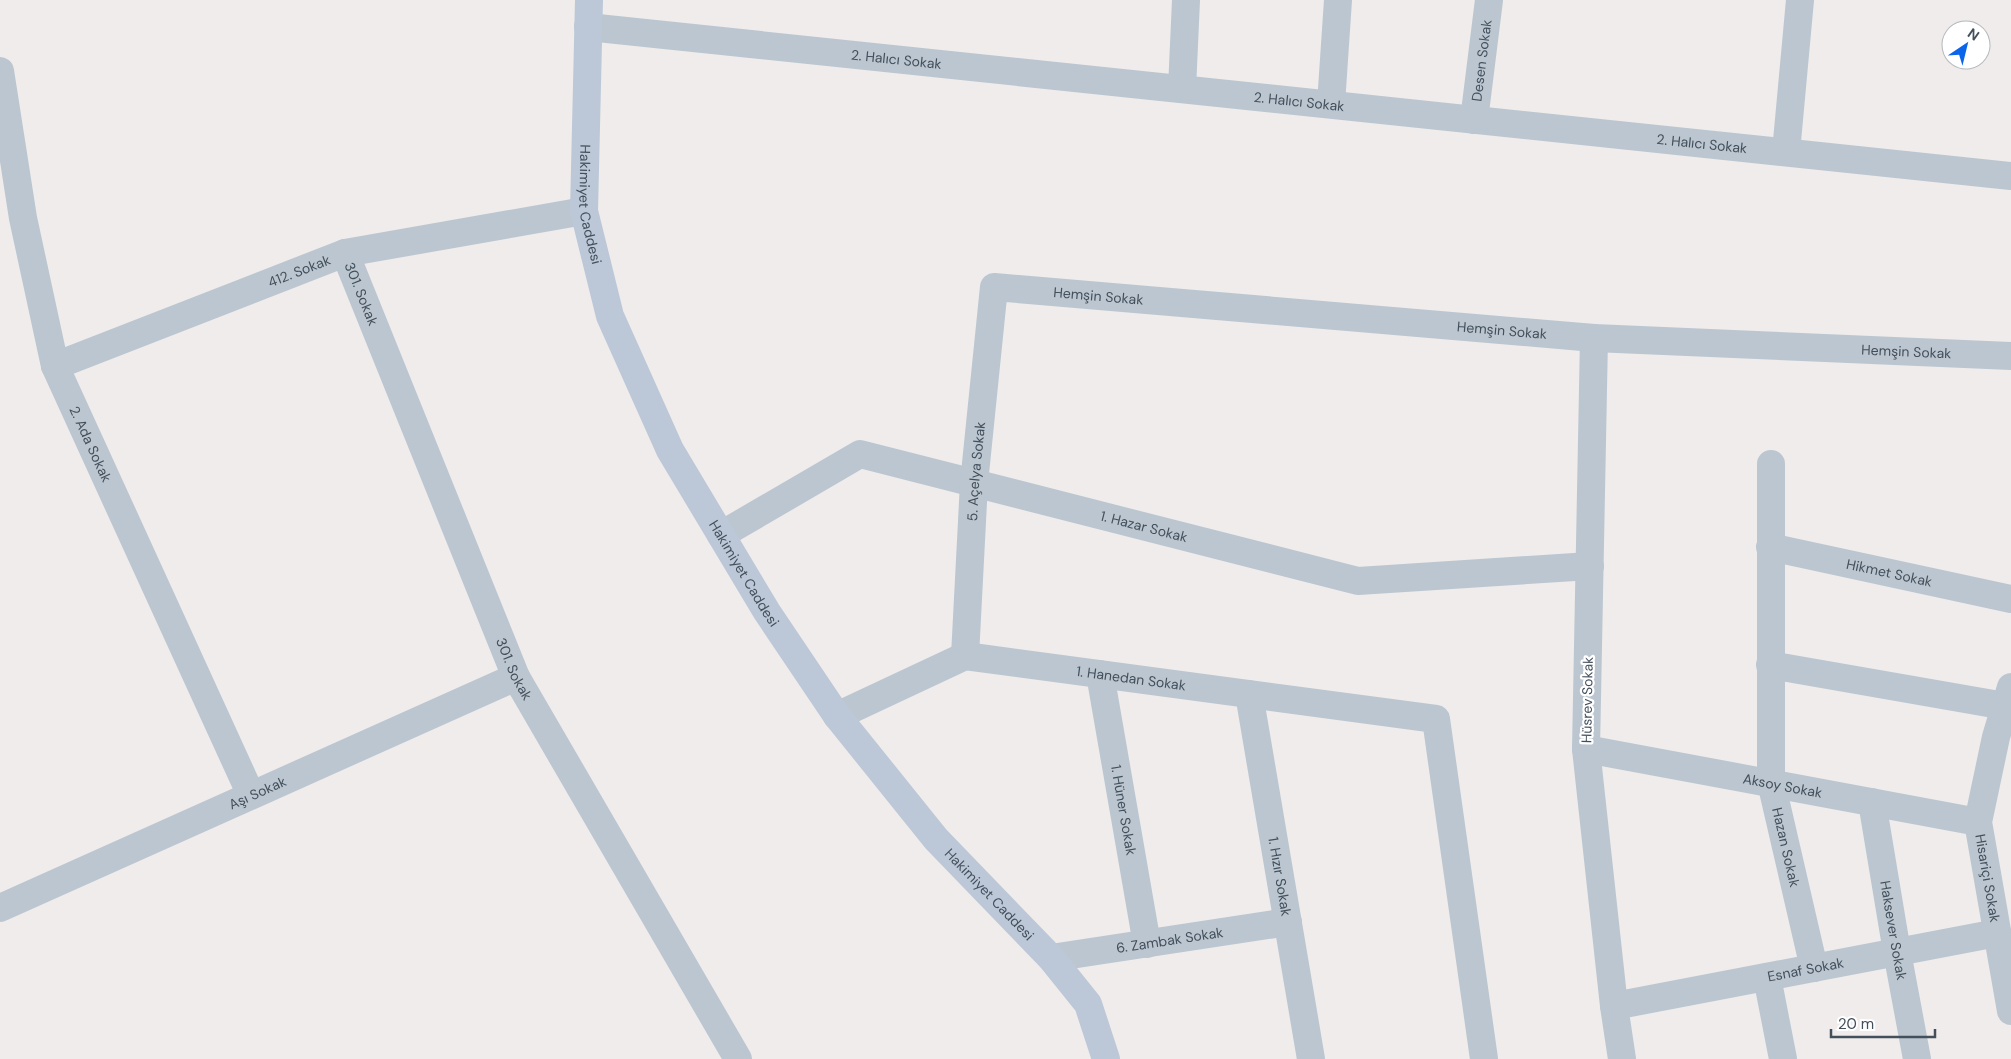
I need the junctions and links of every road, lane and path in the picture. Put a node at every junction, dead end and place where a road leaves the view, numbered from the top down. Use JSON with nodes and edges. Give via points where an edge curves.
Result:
{"nodes":[{"id":1,"x":589,"y":0,"type":"edge"},
{"id":2,"x":1186,"y":0,"type":"edge"},
{"id":3,"x":1338,"y":0,"type":"edge"},
{"id":4,"x":1489,"y":0,"type":"edge"},
{"id":5,"x":1800,"y":0,"type":"edge"},
{"id":6,"x":588,"y":27,"type":"junction"},
{"id":7,"x":0,"y":71,"type":"edge"},
{"id":8,"x":1182,"y":89,"type":"junction"},
{"id":9,"x":1331,"y":104,"type":"junction"},
{"id":10,"x":1474,"y":120,"type":"junction"},
{"id":11,"x":1786,"y":152,"type":"junction"},
{"id":12,"x":2011,"y":176,"type":"edge"},
{"id":13,"x":584,"y":211,"type":"junction"},
{"id":14,"x":11,"y":221,"type":"edge"},
{"id":15,"x":345,"y":253,"type":"junction"},
{"id":16,"x":994,"y":287,"type":"joint"},
{"id":17,"x":1594,"y":338,"type":"junction"},
{"id":18,"x":2011,"y":356,"type":"edge"},
{"id":19,"x":56,"y":366,"type":"junction"},
{"id":20,"x":1771,"y":464,"type":"dead end"},
{"id":21,"x":974,"y":483,"type":"junction"},
{"id":22,"x":721,"y":535,"type":"junction"},
{"id":23,"x":1770,"y":547,"type":"junction"},
{"id":24,"x":1590,"y":566,"type":"junction"},
{"id":25,"x":2011,"y":599,"type":"edge"},
{"id":26,"x":965,"y":656,"type":"junction"},
{"id":27,"x":1770,"y":665,"type":"junction"},
{"id":28,"x":1100,"y":674,"type":"junction"},
{"id":29,"x":516,"y":677,"type":"junction"},
{"id":30,"x":1249,"y":694,"type":"junction"},
{"id":31,"x":2008,"y":696,"type":"edge"},
{"id":32,"x":837,"y":716,"type":"junction"},
{"id":33,"x":2003,"y":736,"type":"edge"},
{"id":34,"x":1586,"y":749,"type":"junction"},
{"id":35,"x":1770,"y":782,"type":"junction"},
{"id":36,"x":251,"y":795,"type":"junction"},
{"id":37,"x":1872,"y":802,"type":"junction"},
{"id":38,"x":1978,"y":822,"type":"junction"},
{"id":39,"x":0,"y":908,"type":"edge"},
{"id":40,"x":2000,"y":918,"type":"edge"},
{"id":41,"x":1288,"y":922,"type":"junction"},
{"id":42,"x":1146,"y":944,"type":"junction"},
{"id":43,"x":1896,"y":952,"type":"junction"},
{"id":44,"x":1050,"y":958,"type":"junction"},
{"id":45,"x":1814,"y":968,"type":"junction"},
{"id":46,"x":1767,"y":977,"type":"junction"},
{"id":47,"x":1614,"y":1006,"type":"junction"},
{"id":48,"x":2011,"y":1011,"type":"edge"},
{"id":49,"x":738,"y":1059,"type":"edge"},
{"id":50,"x":1106,"y":1059,"type":"edge"},
{"id":51,"x":1311,"y":1059,"type":"edge"},
{"id":52,"x":1484,"y":1059,"type":"edge"},
{"id":53,"x":1622,"y":1059,"type":"edge"},
{"id":54,"x":1783,"y":1059,"type":"edge"},
{"id":55,"x":1917,"y":1059,"type":"edge"}],
"edges":[{"from":1,"to":6,"type":"main road","name":"Hakimiyet Caddesi"},
{"from":2,"to":8,"type":"street"},
{"from":3,"to":9,"type":"street"},
{"from":4,"to":10,"type":"street","name":"Desen Sokak"},
{"from":5,"to":11,"type":"street"},
{"from":6,"to":8,"type":"street","name":"2. Halıcı Sokak"},
{"from":6,"to":13,"type":"main road","name":"Hakimiyet Caddesi"},
{"from":7,"to":14,"type":"street","name":"2. Ada Sokak"},
{"from":8,"to":9,"type":"street","name":"2. Halıcı Sokak"},
{"from":9,"to":10,"type":"street","name":"2. Halıcı Sokak"},
{"from":10,"to":11,"type":"street","name":"2. Halıcı Sokak"},
{"from":11,"to":12,"type":"street","name":"2. Halıcı Sokak"},
{"from":13,"to":15,"type":"street","name":"412. Sokak"},
{"from":13,"to":22,"type":"main road","name":"Hakimiyet Caddesi","via":[[610,316],[670,450]]},
{"from":14,"to":19,"type":"street","name":"2. Ada Sokak"},
{"from":15,"to":19,"type":"street","name":"412. Sokak"},
{"from":15,"to":29,"type":"street","name":"301. Sokak"},
{"from":16,"to":17,"type":"street","name":"Hemşin Sokak"},
{"from":16,"to":21,"type":"street","name":"5. Açelya Sokak"},
{"from":17,"to":18,"type":"street","name":"Hemşin Sokak"},
{"from":17,"to":24,"type":"street","name":"Hüsrev Sokak"},
{"from":19,"to":36,"type":"street","name":"2. Ada Sokak"},
{"from":20,"to":23,"type":"street","name":"Hazan Sokak"},
{"from":21,"to":22,"type":"street","name":"1. Hazar Sokak","via":[[860,454]]},
{"from":21,"to":24,"type":"street","name":"1. Hazar Sokak","via":[[1358,581]]},
{"from":21,"to":26,"type":"street","name":"5. Açelya Sokak"},
{"from":22,"to":32,"type":"main road","name":"Hakimiyet Caddesi","via":[[766,612]]},
{"from":23,"to":25,"type":"street","name":"Hikmet Sokak"},
{"from":23,"to":27,"type":"street","name":"Hazan Sokak"},
{"from":24,"to":34,"type":"street","name":"Hüsrev Sokak"},
{"from":26,"to":28,"type":"street","name":"1. Hanedan Sokak"},
{"from":26,"to":32,"type":"street"},
{"from":27,"to":31,"type":"street"},
{"from":27,"to":35,"type":"street","name":"Hazan Sokak"},
{"from":28,"to":30,"type":"street","name":"1. Hanedan Sokak"},
{"from":28,"to":42,"type":"street","name":"1. Hüner Sokak"},
{"from":29,"to":36,"type":"street","name":"Aşı Sokak"},
{"from":29,"to":49,"type":"street","name":"301. Sokak"},
{"from":30,"to":41,"type":"street","name":"1. Hızır Sokak"},
{"from":30,"to":52,"type":"street","name":"1. Hanedan Sokak","via":[[1436,719]]},
{"from":31,"to":33,"type":"street","name":"Hisariçi Sokak"},
{"from":32,"to":44,"type":"main road","name":"Hakimiyet Caddesi","via":[[936,839]]},
{"from":33,"to":38,"type":"street","name":"Hisariçi Sokak"},
{"from":34,"to":35,"type":"street","name":"Aksoy Sokak"},
{"from":34,"to":47,"type":"street","name":"Hüsrev Sokak"},
{"from":35,"to":37,"type":"street","name":"Aksoy Sokak"},
{"from":35,"to":45,"type":"street","name":"Hazan Sokak"},
{"from":36,"to":39,"type":"street","name":"Aşı Sokak"},
{"from":37,"to":38,"type":"street","name":"Aksoy Sokak"},
{"from":37,"to":43,"type":"street","name":"Haksever Sokak"},
{"from":38,"to":40,"type":"street","name":"Hisariçi Sokak"},
{"from":40,"to":43,"type":"street","name":"Esnaf Sokak"},
{"from":40,"to":48,"type":"street","name":"Hisariçi Sokak"},
{"from":41,"to":42,"type":"street","name":"6. Zambak Sokak"},
{"from":41,"to":51,"type":"street","name":"1. Hızır Sokak"},
{"from":42,"to":44,"type":"street","name":"6. Zambak Sokak"},
{"from":43,"to":45,"type":"street","name":"Esnaf Sokak"},
{"from":43,"to":55,"type":"street","name":"Haksever Sokak"},
{"from":44,"to":50,"type":"main road","name":"Hakimiyet Caddesi","via":[[1088,1004]]},
{"from":45,"to":46,"type":"street","name":"Esnaf Sokak"},
{"from":46,"to":47,"type":"street","name":"Esnaf Sokak"},
{"from":46,"to":54,"type":"street"},
{"from":47,"to":53,"type":"street","name":"Hüsrev Sokak"}]}
